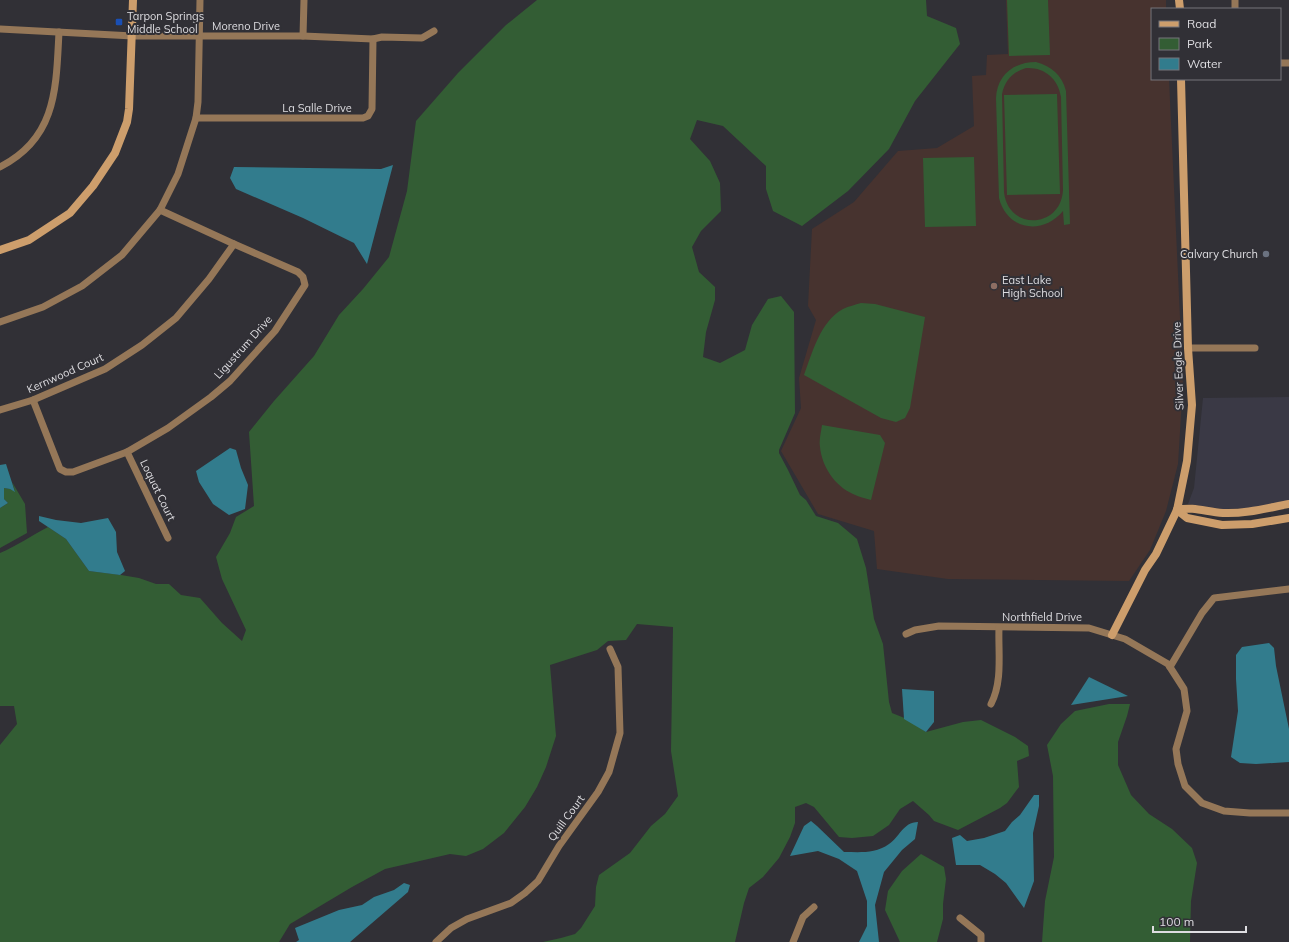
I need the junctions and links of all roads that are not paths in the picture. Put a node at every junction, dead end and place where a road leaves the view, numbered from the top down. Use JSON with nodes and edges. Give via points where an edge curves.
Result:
{"nodes":[{"id":1,"x":133,"y":0,"type":"edge"},
{"id":2,"x":200,"y":0,"type":"edge"},
{"id":3,"x":304,"y":0,"type":"edge"},
{"id":4,"x":0,"y":30,"type":"edge"},
{"id":5,"x":434,"y":31,"type":"dead end"},
{"id":6,"x":59,"y":32,"type":"junction"},
{"id":7,"x":133,"y":36,"type":"junction"},
{"id":8,"x":303,"y":36,"type":"junction"},
{"id":9,"x":200,"y":37,"type":"junction"},
{"id":10,"x":373,"y":39,"type":"junction"},
{"id":11,"x":1181,"y":80,"type":"edge"},
{"id":12,"x":196,"y":118,"type":"junction"},
{"id":13,"x":0,"y":167,"type":"edge"},
{"id":14,"x":160,"y":210,"type":"junction"},
{"id":15,"x":234,"y":244,"type":"junction"},
{"id":16,"x":0,"y":250,"type":"edge"},
{"id":17,"x":0,"y":322,"type":"edge"},
{"id":18,"x":1188,"y":348,"type":"junction"},
{"id":19,"x":1255,"y":348,"type":"dead end"},
{"id":20,"x":33,"y":400,"type":"junction"},
{"id":21,"x":0,"y":410,"type":"edge"},
{"id":22,"x":127,"y":452,"type":"junction"},
{"id":23,"x":1289,"y":504,"type":"edge"},
{"id":24,"x":1177,"y":510,"type":"junction"},
{"id":25,"x":1289,"y":518,"type":"edge"},
{"id":26,"x":168,"y":538,"type":"dead end"},
{"id":27,"x":1289,"y":589,"type":"edge"},
{"id":28,"x":999,"y":628,"type":"junction"},
{"id":29,"x":906,"y":634,"type":"dead end"},
{"id":30,"x":1112,"y":635,"type":"junction"},
{"id":31,"x":610,"y":649,"type":"dead end"},
{"id":32,"x":1170,"y":667,"type":"junction"},
{"id":33,"x":991,"y":704,"type":"dead end"},
{"id":34,"x":1289,"y":813,"type":"edge"},
{"id":35,"x":814,"y":907,"type":"dead end"},
{"id":36,"x":960,"y":918,"type":"dead end"},
{"id":37,"x":436,"y":942,"type":"edge"},
{"id":38,"x":793,"y":942,"type":"edge"},
{"id":39,"x":981,"y":942,"type":"edge"}],
"edges":[{"from":1,"to":7,"type":"street"},
{"from":2,"to":9,"type":"street"},
{"from":3,"to":8,"type":"street"},
{"from":4,"to":6,"type":"street","name":"Moreno Drive"},
{"from":5,"to":10,"type":"street","via":[[422,38]]},
{"from":6,"to":7,"type":"street","name":"Moreno Drive"},
{"from":6,"to":13,"type":"street","via":[[53,101],[43,126],[31,144],[12,161]]},
{"from":7,"to":9,"type":"street","name":"Moreno Drive"},
{"from":7,"to":16,"type":"street","via":[[128,116],[115,153],[93,186],[70,213],[29,240]]},
{"from":8,"to":9,"type":"street","name":"Moreno Drive"},
{"from":8,"to":10,"type":"street","name":"Moreno Drive"},
{"from":9,"to":12,"type":"street"},
{"from":10,"to":12,"type":"street","name":"La Salle Drive","via":[[372,109],[368,116]]},
{"from":11,"to":18,"type":"street","name":"Silver Eagle Drive"},
{"from":12,"to":14,"type":"street","via":[[178,174]]},
{"from":14,"to":15,"type":"street","name":"Ligustrum Drive"},
{"from":14,"to":17,"type":"street","via":[[122,255],[82,286],[43,307]]},
{"from":15,"to":20,"type":"street","name":"Kernwood Court","via":[[176,318],[142,345],[105,369]]},
{"from":15,"to":22,"type":"street","name":"Ligustrum Drive","via":[[298,272],[303,277],[305,285],[275,331],[230,381],[168,428]]},
{"from":18,"to":19,"type":"street"},
{"from":18,"to":24,"type":"street","name":"Silver Eagle Drive","via":[[1192,405],[1187,461]]},
{"from":20,"to":21,"type":"street","name":"Kernwood Court"},
{"from":20,"to":22,"type":"street","name":"Ligustrum Drive","via":[[60,469],[73,472]]},
{"from":22,"to":26,"type":"street","name":"Loquat Court"},
{"from":23,"to":24,"type":"street","via":[[1250,512],[1223,513],[1188,508]]},
{"from":24,"to":25,"type":"street","via":[[1187,518],[1222,525],[1252,524]]},
{"from":24,"to":30,"type":"street","name":"Silver Eagle Drive"},
{"from":27,"to":32,"type":"street","via":[[1214,598],[1202,613]]},
{"from":28,"to":29,"type":"street","name":"Northfield Drive","via":[[939,626]]},
{"from":28,"to":30,"type":"street","name":"Northfield Drive","via":[[1089,628]]},
{"from":28,"to":33,"type":"street","via":[[998,682]]},
{"from":30,"to":32,"type":"street","name":"Northfield Drive","via":[[1125,639]]},
{"from":31,"to":37,"type":"street","name":"Quill Court","via":[[618,667],[620,733],[609,772],[598,792],[559,846],[538,881],[510,903],[467,918]]},
{"from":32,"to":34,"type":"street","name":"Northfield Drive","via":[[1184,689],[1187,711],[1176,749],[1185,786],[1202,803],[1224,811]]},
{"from":35,"to":38,"type":"street","via":[[803,917]]},
{"from":36,"to":39,"type":"street","via":[[981,935]]}]}
